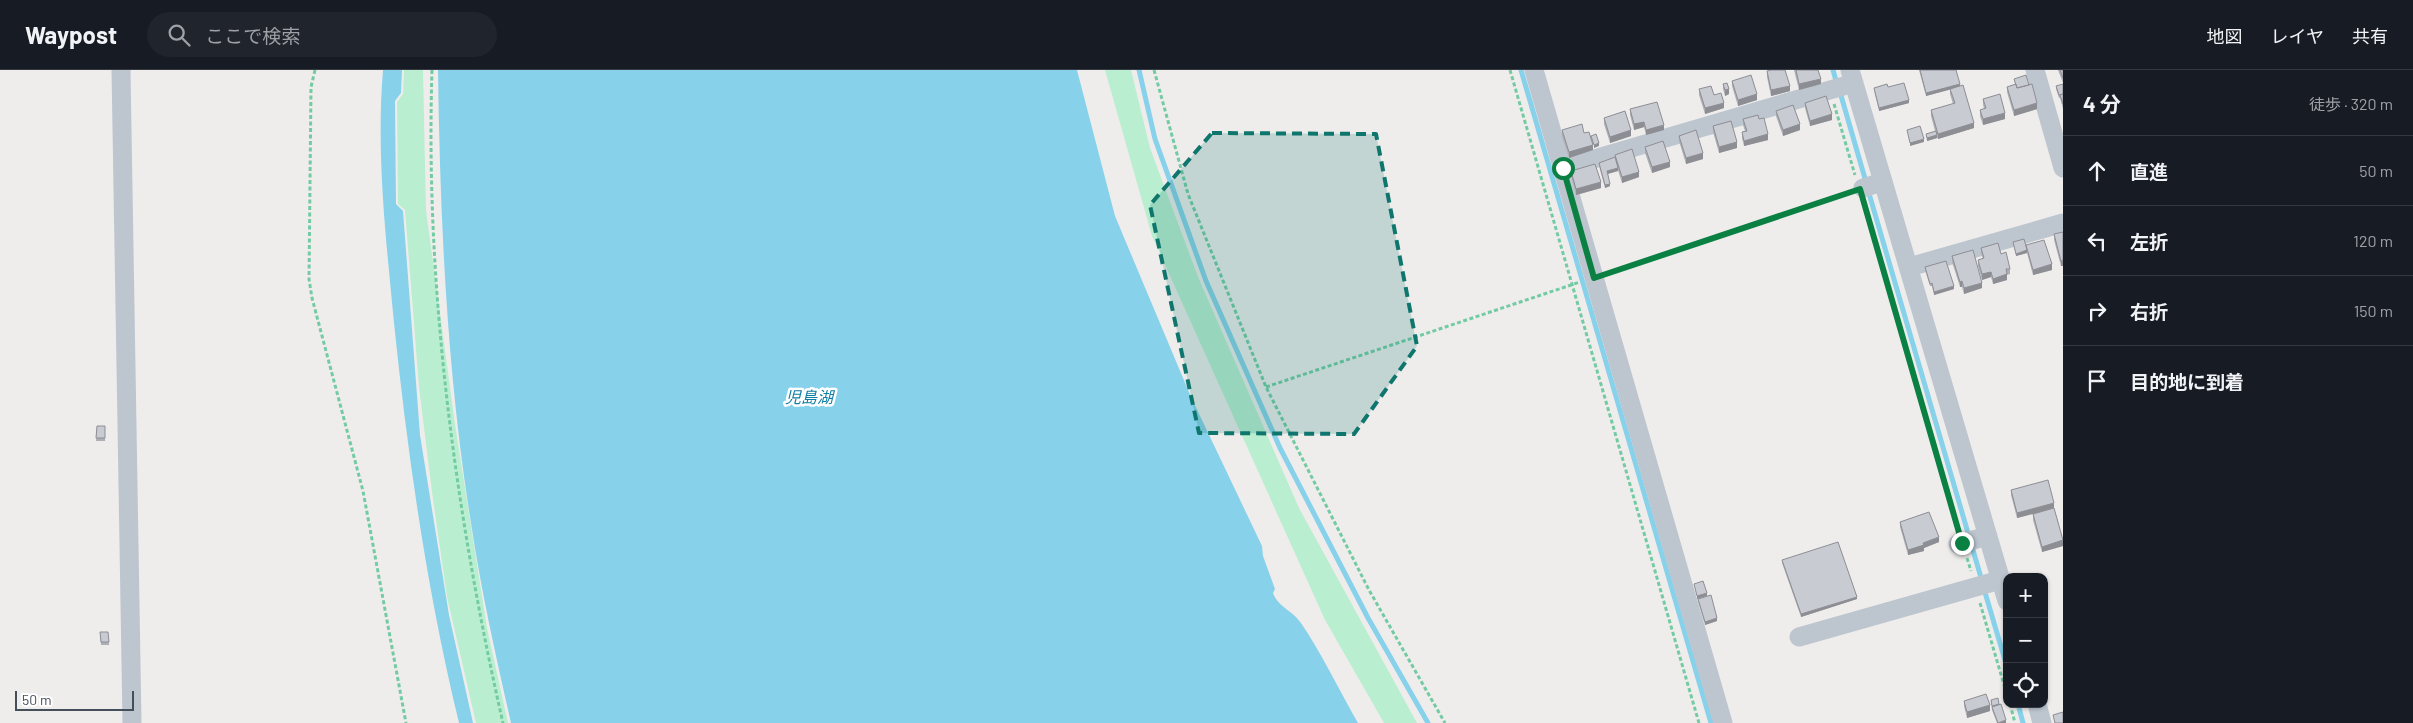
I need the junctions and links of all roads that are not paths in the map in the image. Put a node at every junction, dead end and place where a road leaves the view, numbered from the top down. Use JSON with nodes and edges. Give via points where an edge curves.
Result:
{"nodes":[{"id":1,"x":121,"y":70,"type":"edge"},
{"id":2,"x":1534,"y":70,"type":"edge"},
{"id":3,"x":2034,"y":70,"type":"edge"},
{"id":4,"x":1842,"y":83,"type":"edge"},
{"id":5,"x":1563,"y":168,"type":"junction"},
{"id":6,"x":2063,"y":168,"type":"edge"},
{"id":7,"x":2063,"y":223,"type":"edge"},
{"id":8,"x":1909,"y":267,"type":"junction"},
{"id":9,"x":1986,"y":584,"type":"junction"},
{"id":10,"x":2003,"y":598,"type":"edge"},
{"id":11,"x":1799,"y":637,"type":"dead end"},
{"id":12,"x":2038,"y":708,"type":"edge"},
{"id":13,"x":132,"y":723,"type":"edge"},
{"id":14,"x":1723,"y":723,"type":"edge"},
{"id":15,"x":2042,"y":723,"type":"edge"}],
"edges":[{"from":1,"to":13,"type":"street"},
{"from":2,"to":5,"type":"street"},
{"from":3,"to":6,"type":"street"},
{"from":4,"to":5,"type":"street"},
{"from":4,"to":8,"type":"street","via":[[1870,186]]},
{"from":5,"to":14,"type":"street","via":[[1586,280]]},
{"from":7,"to":8,"type":"street"},
{"from":8,"to":9,"type":"street","via":[[1970,541]]},
{"from":9,"to":10,"type":"street"},
{"from":9,"to":11,"type":"street"},
{"from":12,"to":15,"type":"street"}]}
